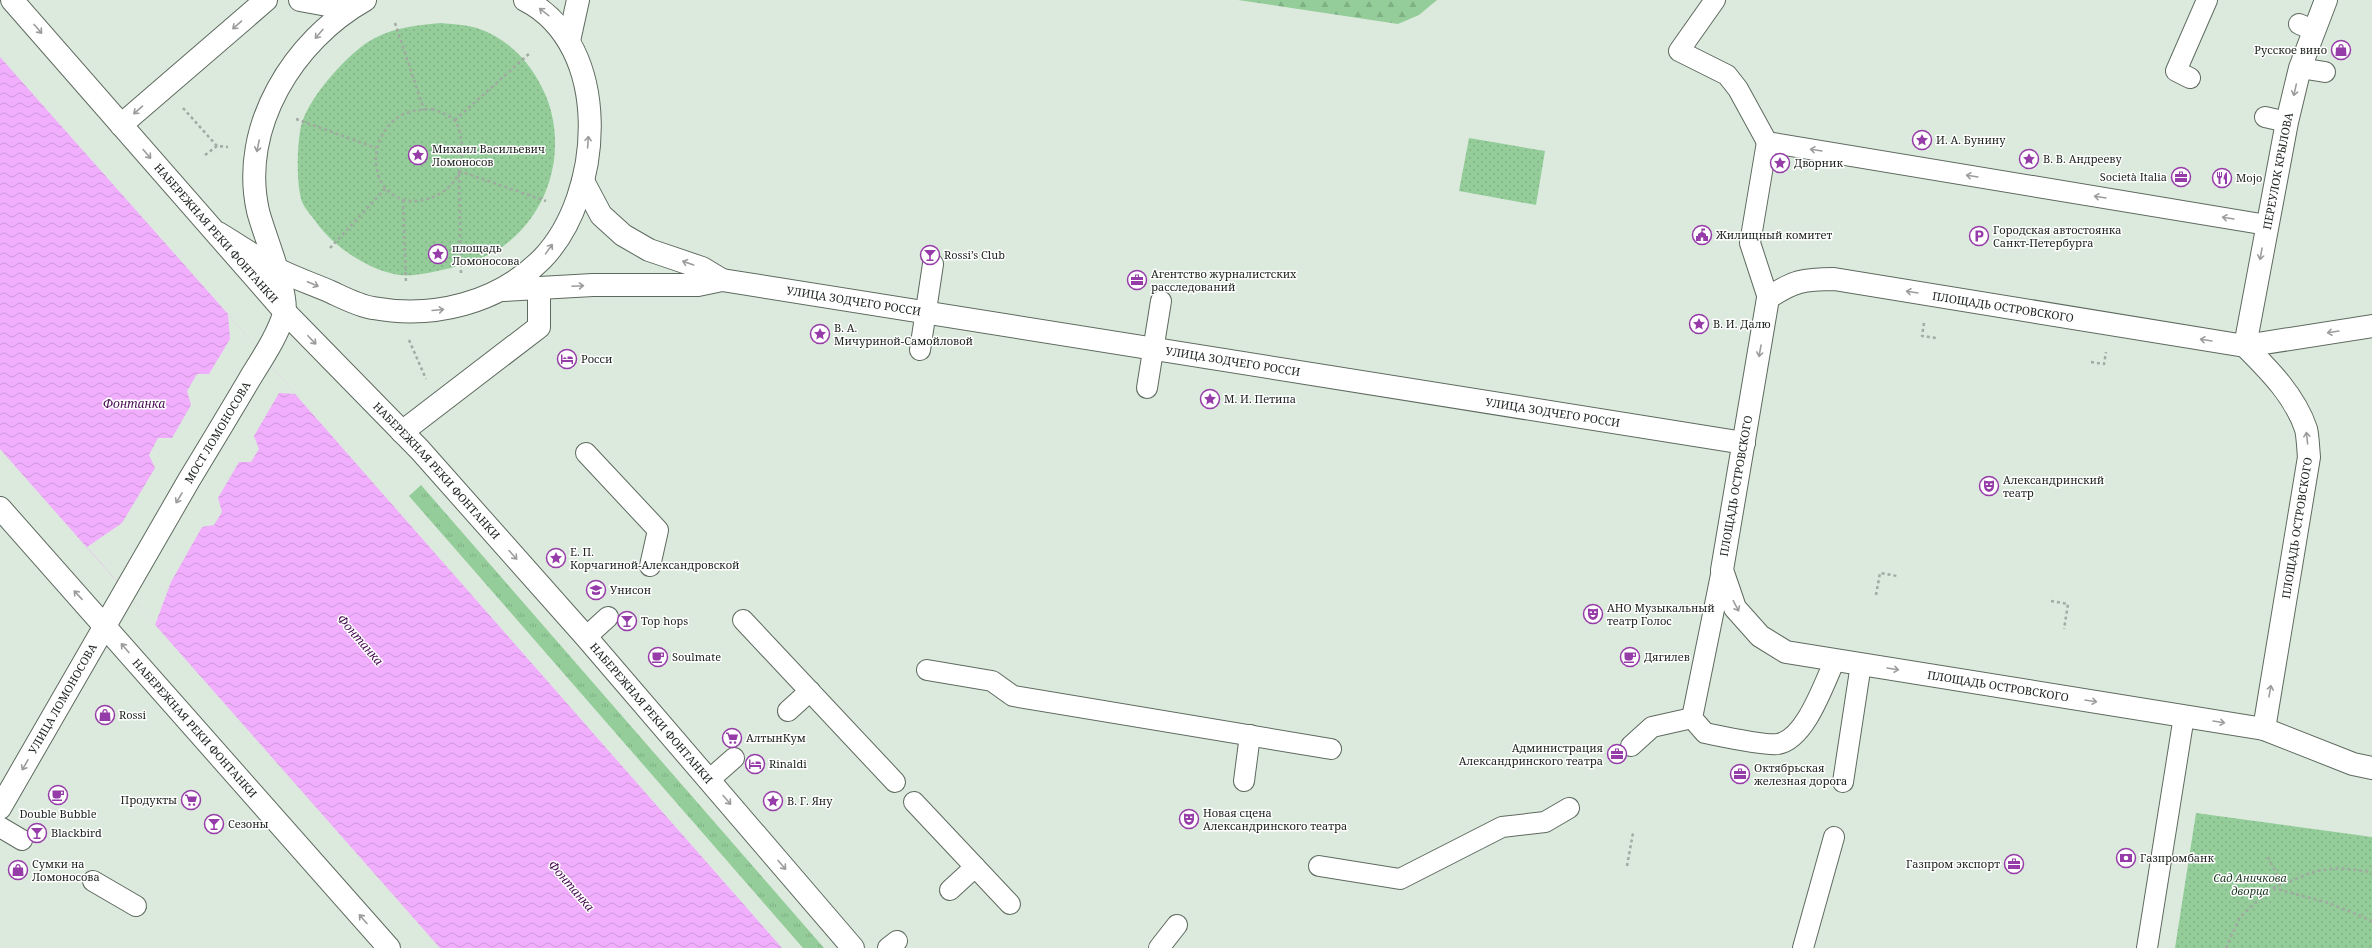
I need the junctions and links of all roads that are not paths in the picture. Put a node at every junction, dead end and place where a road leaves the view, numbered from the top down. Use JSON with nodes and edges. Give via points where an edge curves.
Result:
{"nodes":[{"id":1,"x":12,"y":0,"type":"edge"},
{"id":2,"x":266,"y":0,"type":"edge"},
{"id":3,"x":300,"y":0,"type":"edge"},
{"id":4,"x":525,"y":0,"type":"edge"},
{"id":5,"x":578,"y":0,"type":"edge"},
{"id":6,"x":1715,"y":0,"type":"edge"},
{"id":7,"x":2207,"y":0,"type":"edge"},
{"id":8,"x":2326,"y":0,"type":"edge"},
{"id":9,"x":353,"y":3,"type":"edge"},
{"id":10,"x":569,"y":41,"type":"junction"},
{"id":11,"x":2300,"y":68,"type":"junction"},
{"id":12,"x":2325,"y":72,"type":"dead end"},
{"id":13,"x":2190,"y":78,"type":"dead end"},
{"id":14,"x":2265,"y":117,"type":"dead end"},
{"id":15,"x":2287,"y":122,"type":"junction"},
{"id":16,"x":122,"y":125,"type":"junction"},
{"id":17,"x":1767,"y":142,"type":"junction"},
{"id":18,"x":583,"y":181,"type":"junction"},
{"id":19,"x":2267,"y":225,"type":"junction"},
{"id":20,"x":209,"y":227,"type":"junction"},
{"id":21,"x":933,"y":264,"type":"dead end"},
{"id":22,"x":277,"y":269,"type":"junction"},
{"id":23,"x":722,"y":280,"type":"junction"},
{"id":24,"x":539,"y":288,"type":"junction"},
{"id":25,"x":503,"y":290,"type":"junction"},
{"id":26,"x":1768,"y":298,"type":"junction"},
{"id":27,"x":1161,"y":301,"type":"dead end"},
{"id":28,"x":285,"y":312,"type":"junction"},
{"id":29,"x":927,"y":313,"type":"junction"},
{"id":30,"x":2372,"y":326,"type":"edge"},
{"id":31,"x":2245,"y":346,"type":"junction"},
{"id":32,"x":1154,"y":349,"type":"junction"},
{"id":33,"x":920,"y":350,"type":"dead end"},
{"id":34,"x":1147,"y":388,"type":"dead end"},
{"id":35,"x":402,"y":432,"type":"junction"},
{"id":36,"x":1744,"y":443,"type":"junction"},
{"id":37,"x":586,"y":453,"type":"dead end"},
{"id":38,"x":0,"y":508,"type":"edge"},
{"id":39,"x":650,"y":566,"type":"dead end"},
{"id":40,"x":1722,"y":570,"type":"junction"},
{"id":41,"x":125,"y":589,"type":"joint"},
{"id":42,"x":608,"y":617,"type":"dead end"},
{"id":43,"x":743,"y":620,"type":"dead end"},
{"id":44,"x":104,"y":624,"type":"junction"},
{"id":45,"x":586,"y":637,"type":"junction"},
{"id":46,"x":1835,"y":660,"type":"junction"},
{"id":47,"x":1861,"y":664,"type":"junction"},
{"id":48,"x":927,"y":670,"type":"dead end"},
{"id":49,"x":810,"y":691,"type":"junction"},
{"id":50,"x":788,"y":711,"type":"dead end"},
{"id":51,"x":2184,"y":716,"type":"junction"},
{"id":52,"x":1692,"y":718,"type":"junction"},
{"id":53,"x":2264,"y":729,"type":"junction"},
{"id":54,"x":1250,"y":735,"type":"junction"},
{"id":55,"x":1631,"y":746,"type":"dead end"},
{"id":56,"x":1331,"y":749,"type":"dead end"},
{"id":57,"x":734,"y":758,"type":"dead end"},
{"id":58,"x":2372,"y":768,"type":"edge"},
{"id":59,"x":709,"y":780,"type":"junction"},
{"id":60,"x":1244,"y":781,"type":"dead end"},
{"id":61,"x":895,"y":782,"type":"dead end"},
{"id":62,"x":1843,"y":782,"type":"dead end"},
{"id":63,"x":914,"y":802,"type":"dead end"},
{"id":64,"x":0,"y":808,"type":"edge"},
{"id":65,"x":1569,"y":808,"type":"dead end"},
{"id":66,"x":0,"y":827,"type":"edge"},
{"id":67,"x":1834,"y":837,"type":"dead end"},
{"id":68,"x":22,"y":840,"type":"dead end"},
{"id":69,"x":1319,"y":866,"type":"dead end"},
{"id":70,"x":975,"y":867,"type":"junction"},
{"id":71,"x":93,"y":881,"type":"dead end"},
{"id":72,"x":950,"y":890,"type":"dead end"},
{"id":73,"x":1010,"y":904,"type":"dead end"},
{"id":74,"x":136,"y":906,"type":"dead end"},
{"id":75,"x":1177,"y":925,"type":"dead end"},
{"id":76,"x":389,"y":948,"type":"edge"},
{"id":77,"x":853,"y":948,"type":"edge"},
{"id":78,"x":1159,"y":948,"type":"edge"},
{"id":79,"x":1803,"y":948,"type":"edge"},
{"id":80,"x":2147,"y":948,"type":"edge"}],
"edges":[{"from":1,"to":16,"type":"street","name":"НАБЕРЕЖНАЯ РЕКИ ФОНТАНКИ","one_way":true},
{"from":2,"to":16,"type":"street","one_way":true},
{"from":3,"to":9,"type":"street"},
{"from":10,"to":4,"type":"street","one_way":true,"via":[[555,21]]},
{"from":5,"to":10,"type":"street"},
{"from":6,"to":17,"type":"lane","via":[[1679,51],[1727,75],[1738,89]]},
{"from":7,"to":13,"type":"lane","via":[[2176,71]]},
{"from":8,"to":11,"type":"street","name":"ПЕРЕУЛОК КРЫЛОВА","via":[[2306,27]]},
{"from":9,"to":22,"type":"street","one_way":true,"via":[[324,27],[294,63],[265,117],[257,149],[254,179],[258,211]]},
{"from":18,"to":10,"type":"street","one_way":true,"via":[[590,113],[583,73]]},
{"from":11,"to":12,"type":"lane"},
{"from":11,"to":15,"type":"street","name":"ПЕРЕУЛОК КРЫЛОВА","one_way":true},
{"from":14,"to":15,"type":"lane"},
{"from":15,"to":19,"type":"street","name":"ПЕРЕУЛОК КРЫЛОВА"},
{"from":16,"to":20,"type":"street","name":"НАБЕРЕЖНАЯ РЕКИ ФОНТАНКИ","one_way":true},
{"from":19,"to":17,"type":"lane","one_way":true},
{"from":17,"to":26,"type":"lane","via":[[1750,242]]},
{"from":23,"to":18,"type":"street","name":"УЛИЦА ЗОДЧЕГО РОССИ","one_way":true,"via":[[702,268],[649,250],[623,235],[601,215]]},
{"from":25,"to":18,"type":"street","one_way":true,"via":[[542,258],[568,223]]},
{"from":19,"to":31,"type":"street","name":"ПЕРЕУЛОК КРЫЛОВА","one_way":true},
{"from":20,"to":22,"type":"street"},
{"from":20,"to":28,"type":"street","name":"НАБЕРЕЖНАЯ РЕКИ ФОНТАНКИ"},
{"from":21,"to":29,"type":"lane"},
{"from":22,"to":25,"type":"street","one_way":true,"via":[[371,308],[390,311],[447,309],[475,302]]},
{"from":22,"to":28,"type":"street"},
{"from":24,"to":23,"type":"street","name":"УЛИЦА ЗОДЧЕГО РОССИ","one_way":true,"via":[[698,285]]},
{"from":23,"to":29,"type":"street","name":"УЛИЦА ЗОДЧЕГО РОССИ"},
{"from":24,"to":25,"type":"street","name":"УЛИЦА ЗОДЧЕГО РОССИ"},
{"from":24,"to":35,"type":"street","via":[[539,327]]},
{"from":31,"to":26,"type":"street","name":"ПЛОЩАДЬ ОСТРОВСКОГО","one_way":true,"via":[[1834,279],[1810,279],[1786,285]]},
{"from":26,"to":36,"type":"street","name":"ПЛОЩАДЬ ОСТРОВСКОГО","one_way":true},
{"from":27,"to":32,"type":"lane"},
{"from":28,"to":35,"type":"street","name":"НАБЕРЕЖНАЯ РЕКИ ФОНТАНКИ","one_way":true},
{"from":28,"to":41,"type":"street","name":"МОСТ ЛОМОНОСОВА","one_way":true,"via":[[263,356]]},
{"from":29,"to":32,"type":"street","name":"УЛИЦА ЗОДЧЕГО РОССИ"},
{"from":29,"to":33,"type":"lane"},
{"from":30,"to":31,"type":"street","name":"ПЛОЩАДЬ ОСТРОВСКОГО","one_way":true},
{"from":53,"to":31,"type":"street","name":"ПЛОЩАДЬ ОСТРОВСКОГО","one_way":true,"via":[[2309,457],[2306,429],[2292,400],[2270,371]]},
{"from":32,"to":34,"type":"lane"},
{"from":32,"to":36,"type":"street","name":"УЛИЦА ЗОДЧЕГО РОССИ"},
{"from":35,"to":45,"type":"street","name":"НАБЕРЕЖНАЯ РЕКИ ФОНТАНКИ","one_way":true},
{"from":36,"to":40,"type":"street","name":"ПЛОЩАДЬ ОСТРОВСКОГО"},
{"from":37,"to":39,"type":"lane","via":[[658,530]]},
{"from":44,"to":38,"type":"street","name":"НАБЕРЕЖНАЯ РЕКИ ФОНТАНКИ","one_way":true},
{"from":40,"to":46,"type":"street","name":"ПЛОЩАДЬ ОСТРОВСКОГО","one_way":true,"via":[[1735,608],[1760,636],[1786,652]]},
{"from":40,"to":52,"type":"lane"},
{"from":41,"to":44,"type":"street","name":"УЛИЦА ЛОМОНОСОВА"},
{"from":42,"to":45,"type":"lane"},
{"from":43,"to":49,"type":"lane"},
{"from":44,"to":64,"type":"street","name":"УЛИЦА ЛОМОНОСОВА","one_way":true},
{"from":76,"to":44,"type":"street","name":"НАБЕРЕЖНАЯ РЕКИ ФОНТАНКИ","one_way":true},
{"from":45,"to":59,"type":"street","name":"НАБЕРЕЖНАЯ РЕКИ ФОНТАНКИ"},
{"from":46,"to":47,"type":"street","name":"ПЛОЩАДЬ ОСТРОВСКОГО"},
{"from":46,"to":52,"type":"lane","via":[[1803,726],[1792,738],[1777,744],[1705,733]]},
{"from":47,"to":51,"type":"street","name":"ПЛОЩАДЬ ОСТРОВСКОГО","one_way":true},
{"from":47,"to":62,"type":"lane"},
{"from":48,"to":54,"type":"lane","via":[[992,680],[1014,696]]},
{"from":49,"to":50,"type":"lane"},
{"from":49,"to":61,"type":"lane"},
{"from":51,"to":53,"type":"street","name":"ПЛОЩАДЬ ОСТРОВСКОГО","one_way":true},
{"from":51,"to":80,"type":"lane"},
{"from":52,"to":55,"type":"lane","via":[[1652,727]]},
{"from":53,"to":58,"type":"street","name":"ПЛОЩАДЬ ОСТРОВСКОГО","via":[[2353,764]]},
{"from":54,"to":56,"type":"lane"},
{"from":54,"to":60,"type":"lane"},
{"from":57,"to":59,"type":"lane"},
{"from":59,"to":77,"type":"street","name":"НАБЕРЕЖНАЯ РЕКИ ФОНТАНКИ","one_way":true},
{"from":63,"to":70,"type":"lane"},
{"from":65,"to":69,"type":"lane","via":[[1545,822],[1502,827],[1400,879]]},
{"from":66,"to":68,"type":"lane"},
{"from":67,"to":79,"type":"lane"},
{"from":70,"to":72,"type":"lane"},
{"from":70,"to":73,"type":"lane"},
{"from":71,"to":74,"type":"lane"},
{"from":75,"to":78,"type":"lane"}]}
